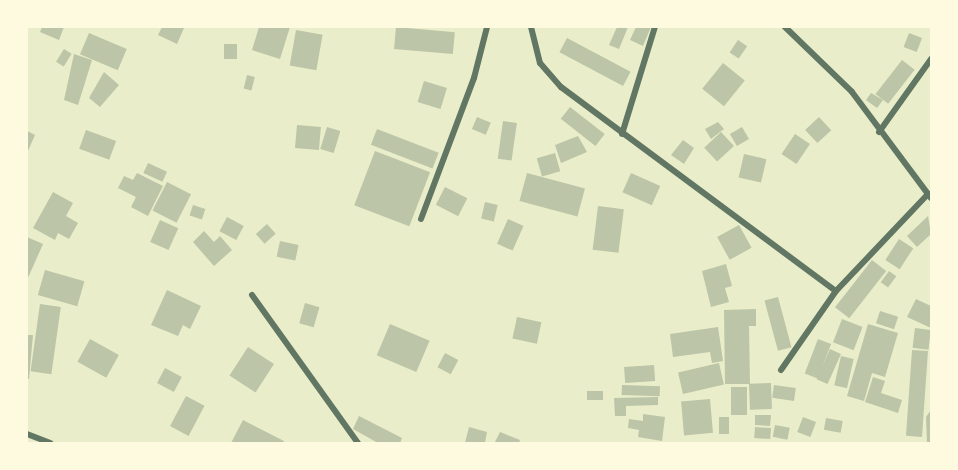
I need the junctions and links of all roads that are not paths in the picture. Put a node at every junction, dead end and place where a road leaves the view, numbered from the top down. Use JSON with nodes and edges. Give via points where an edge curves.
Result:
{"nodes":[{"id":1,"x":487,"y":27,"type":"edge"},
{"id":2,"x":531,"y":27,"type":"edge"},
{"id":3,"x":655,"y":27,"type":"edge"},
{"id":4,"x":785,"y":27,"type":"edge"},
{"id":5,"x":931,"y":59,"type":"edge"},
{"id":6,"x":879,"y":132,"type":"junction"},
{"id":7,"x":622,"y":134,"type":"junction"},
{"id":8,"x":929,"y":196,"type":"edge"},
{"id":9,"x":421,"y":219,"type":"dead end"},
{"id":10,"x":836,"y":291,"type":"junction"},
{"id":11,"x":252,"y":295,"type":"dead end"},
{"id":12,"x":781,"y":370,"type":"dead end"},
{"id":13,"x":27,"y":434,"type":"edge"},
{"id":14,"x":50,"y":443,"type":"edge"},
{"id":15,"x":358,"y":443,"type":"edge"}],
"edges":[{"from":1,"to":9,"type":"street","via":[[474,78]]},
{"from":2,"to":7,"type":"street","via":[[540,63],[561,87]]},
{"from":3,"to":7,"type":"street"},
{"from":4,"to":6,"type":"street","via":[[852,92]]},
{"from":5,"to":6,"type":"street"},
{"from":6,"to":8,"type":"street"},
{"from":7,"to":10,"type":"street"},
{"from":8,"to":10,"type":"street"},
{"from":10,"to":12,"type":"street"},
{"from":11,"to":15,"type":"street"},
{"from":13,"to":14,"type":"street"}]}
